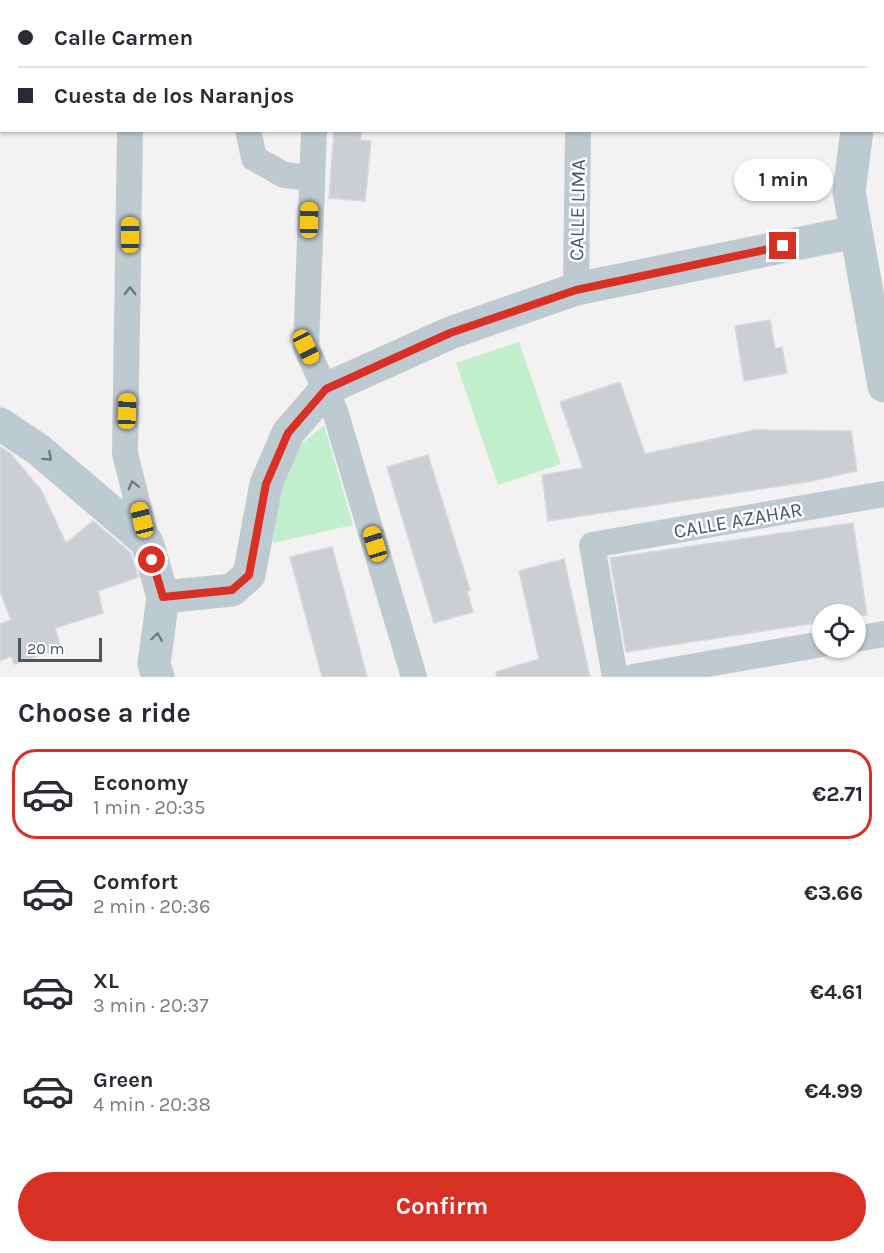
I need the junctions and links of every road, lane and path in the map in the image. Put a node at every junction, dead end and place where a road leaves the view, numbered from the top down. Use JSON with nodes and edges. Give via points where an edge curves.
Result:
{"nodes":[{"id":1,"x":130,"y":132,"type":"edge"},
{"id":2,"x":248,"y":132,"type":"edge"},
{"id":3,"x":314,"y":132,"type":"edge"},
{"id":4,"x":578,"y":132,"type":"edge"},
{"id":5,"x":857,"y":132,"type":"edge"},
{"id":6,"x":310,"y":178,"type":"junction"},
{"id":7,"x":855,"y":232,"type":"junction"},
{"id":8,"x":576,"y":290,"type":"junction"},
{"id":9,"x":884,"y":386,"type":"edge"},
{"id":10,"x":326,"y":389,"type":"junction"},
{"id":11,"x":0,"y":423,"type":"edge"},
{"id":12,"x":884,"y":494,"type":"edge"},
{"id":13,"x":147,"y":542,"type":"junction"},
{"id":14,"x":163,"y":597,"type":"junction"},
{"id":15,"x":884,"y":634,"type":"edge"},
{"id":16,"x":866,"y":637,"type":"edge"},
{"id":17,"x":812,"y":646,"type":"edge"},
{"id":18,"x":158,"y":677,"type":"edge"},
{"id":19,"x":414,"y":677,"type":"edge"},
{"id":20,"x":615,"y":677,"type":"edge"},
{"id":21,"x":633,"y":677,"type":"edge"}],
"edges":[{"from":13,"to":1,"type":"street","one_way":true,"via":[[125,453]]},
{"from":2,"to":6,"type":"street","via":[[254,158],[284,175]]},
{"from":3,"to":6,"type":"street"},
{"from":4,"to":8,"type":"street","name":"CALLE LIMA"},
{"from":5,"to":7,"type":"street","via":[[849,192]]},
{"from":6,"to":10,"type":"street","via":[[306,347]]},
{"from":7,"to":8,"type":"street"},
{"from":7,"to":9,"type":"street"},
{"from":8,"to":10,"type":"street","via":[[450,333]]},
{"from":10,"to":14,"type":"street","via":[[288,433],[266,484],[249,575],[232,590]]},
{"from":10,"to":19,"type":"street"},
{"from":11,"to":13,"type":"street","one_way":true,"via":[[39,450]]},
{"from":12,"to":20,"type":"street","name":"CALLE AZAHAR","via":[[592,545]]},
{"from":13,"to":14,"type":"street"},
{"from":18,"to":14,"type":"street","one_way":true,"via":[[154,664]]},
{"from":15,"to":16,"type":"street"},
{"from":17,"to":21,"type":"street"}]}
